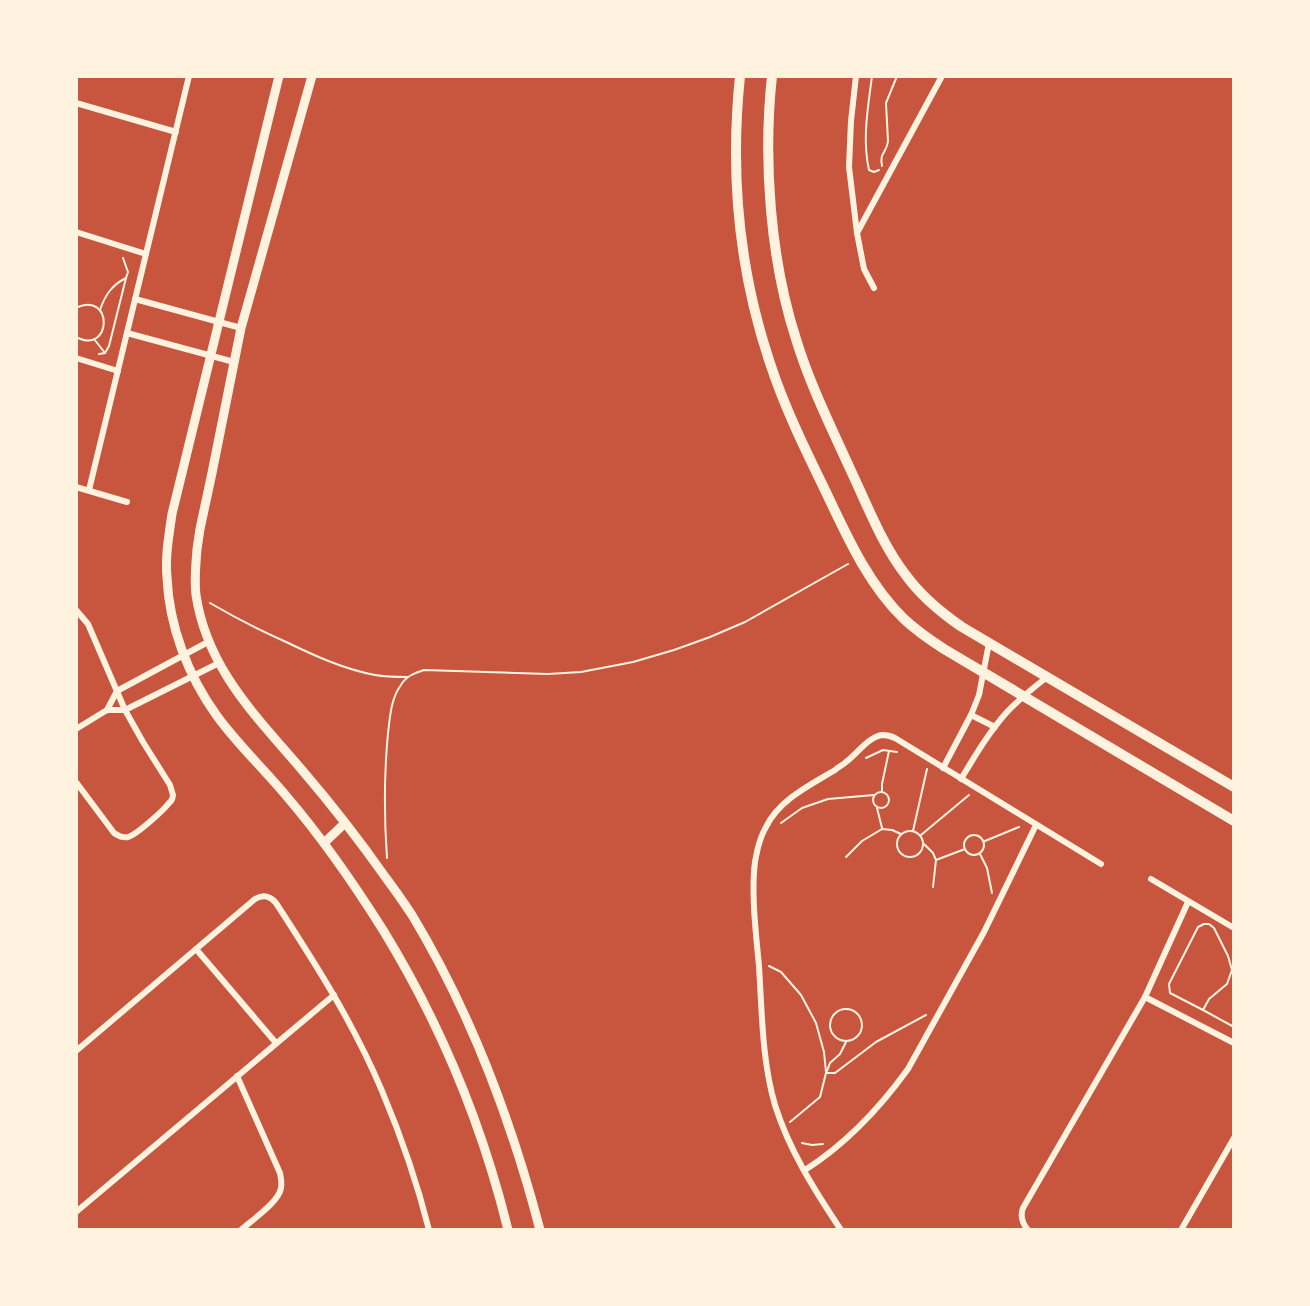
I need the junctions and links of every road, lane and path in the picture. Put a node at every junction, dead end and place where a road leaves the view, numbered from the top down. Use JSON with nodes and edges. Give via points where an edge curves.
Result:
{"nodes":[{"id":1,"x":189,"y":76,"type":"edge"},
{"id":2,"x":279,"y":76,"type":"edge"},
{"id":3,"x":312,"y":76,"type":"edge"},
{"id":4,"x":740,"y":76,"type":"edge"},
{"id":5,"x":772,"y":76,"type":"edge"},
{"id":6,"x":856,"y":76,"type":"edge"},
{"id":7,"x":872,"y":76,"type":"edge"},
{"id":8,"x":897,"y":76,"type":"edge"},
{"id":9,"x":942,"y":76,"type":"edge"},
{"id":10,"x":76,"y":103,"type":"edge"},
{"id":11,"x":176,"y":132,"type":"junction"},
{"id":12,"x":866,"y":154,"type":"dead end"},
{"id":13,"x":883,"y":169,"type":"dead end"},
{"id":14,"x":76,"y":232,"type":"edge"},
{"id":15,"x":857,"y":233,"type":"junction"},
{"id":16,"x":146,"y":254,"type":"junction"},
{"id":17,"x":122,"y":255,"type":"dead end"},
{"id":18,"x":126,"y":278,"type":"junction"},
{"id":19,"x":874,"y":288,"type":"dead end"},
{"id":20,"x":135,"y":299,"type":"junction"},
{"id":21,"x":76,"y":308,"type":"edge"},
{"id":22,"x":100,"y":310,"type":"junction"},
{"id":23,"x":219,"y":322,"type":"junction"},
{"id":24,"x":241,"y":328,"type":"junction"},
{"id":25,"x":127,"y":333,"type":"junction"},
{"id":26,"x":76,"y":338,"type":"edge"},
{"id":27,"x":94,"y":339,"type":"junction"},
{"id":28,"x":105,"y":352,"type":"junction"},
{"id":29,"x":96,"y":354,"type":"dead end"},
{"id":30,"x":211,"y":356,"type":"junction"},
{"id":31,"x":76,"y":358,"type":"edge"},
{"id":32,"x":234,"y":362,"type":"junction"},
{"id":33,"x":118,"y":371,"type":"junction"},
{"id":34,"x":76,"y":487,"type":"edge"},
{"id":35,"x":89,"y":490,"type":"junction"},
{"id":36,"x":127,"y":502,"type":"dead end"},
{"id":37,"x":858,"y":558,"type":"junction"},
{"id":38,"x":196,"y":594,"type":"junction"},
{"id":39,"x":76,"y":610,"type":"edge"},
{"id":40,"x":208,"y":642,"type":"junction"},
{"id":41,"x":989,"y":644,"type":"junction"},
{"id":42,"x":184,"y":655,"type":"junction"},
{"id":43,"x":219,"y":663,"type":"junction"},
{"id":44,"x":984,"y":673,"type":"junction"},
{"id":45,"x":194,"y":676,"type":"junction"},
{"id":46,"x":408,"y":677,"type":"junction"},
{"id":47,"x":1047,"y":677,"type":"junction"},
{"id":48,"x":117,"y":691,"type":"junction"},
{"id":49,"x":1023,"y":696,"type":"junction"},
{"id":50,"x":107,"y":710,"type":"junction"},
{"id":51,"x":125,"y":710,"type":"junction"},
{"id":52,"x":971,"y":715,"type":"junction"},
{"id":53,"x":995,"y":727,"type":"junction"},
{"id":54,"x":76,"y":729,"type":"edge"},
{"id":55,"x":889,"y":751,"type":"junction"},
{"id":56,"x":905,"y":753,"type":"dead end"},
{"id":57,"x":860,"y":763,"type":"dead end"},
{"id":58,"x":943,"y":768,"type":"junction"},
{"id":59,"x":933,"y":769,"type":"dead end"},
{"id":60,"x":961,"y":779,"type":"junction"},
{"id":61,"x":76,"y":782,"type":"edge"},
{"id":62,"x":1233,"y":787,"type":"edge"},
{"id":63,"x":973,"y":791,"type":"dead end"},
{"id":64,"x":882,"y":792,"type":"junction"},
{"id":65,"x":874,"y":795,"type":"junction"},
{"id":66,"x":877,"y":808,"type":"junction"},
{"id":67,"x":782,"y":818,"type":"dead end"},
{"id":68,"x":1233,"y":821,"type":"edge"},
{"id":69,"x":345,"y":823,"type":"junction"},
{"id":70,"x":1024,"y":825,"type":"dead end"},
{"id":71,"x":1036,"y":825,"type":"junction"},
{"id":72,"x":882,"y":829,"type":"junction"},
{"id":73,"x":913,"y":831,"type":"junction"},
{"id":74,"x":901,"y":834,"type":"junction"},
{"id":75,"x":921,"y":836,"type":"junction"},
{"id":76,"x":984,"y":841,"type":"junction"},
{"id":77,"x":324,"y":843,"type":"junction"},
{"id":78,"x":924,"y":844,"type":"junction"},
{"id":79,"x":965,"y":849,"type":"junction"},
{"id":80,"x":980,"y":854,"type":"junction"},
{"id":81,"x":846,"y":857,"type":"dead end"},
{"id":82,"x":387,"y":859,"type":"dead end"},
{"id":83,"x":936,"y":860,"type":"junction"},
{"id":84,"x":1101,"y":864,"type":"dead end"},
{"id":85,"x":1151,"y":879,"type":"dead end"},
{"id":86,"x":933,"y":887,"type":"dead end"},
{"id":87,"x":991,"y":900,"type":"dead end"},
{"id":88,"x":1188,"y":902,"type":"junction"},
{"id":89,"x":1233,"y":928,"type":"edge"},
{"id":90,"x":196,"y":949,"type":"junction"},
{"id":91,"x":766,"y":959,"type":"dead end"},
{"id":92,"x":334,"y":995,"type":"junction"},
{"id":93,"x":1145,"y":998,"type":"junction"},
{"id":94,"x":1203,"y":1010,"type":"junction"},
{"id":95,"x":929,"y":1014,"type":"dead end"},
{"id":96,"x":1233,"y":1027,"type":"edge"},
{"id":97,"x":846,"y":1042,"type":"junction"},
{"id":98,"x":276,"y":1043,"type":"junction"},
{"id":99,"x":1233,"y":1043,"type":"edge"},
{"id":100,"x":76,"y":1051,"type":"edge"},
{"id":101,"x":826,"y":1073,"type":"junction"},
{"id":102,"x":237,"y":1076,"type":"junction"},
{"id":103,"x":787,"y":1124,"type":"dead end"},
{"id":104,"x":1233,"y":1138,"type":"edge"},
{"id":105,"x":797,"y":1142,"type":"dead end"},
{"id":106,"x":830,"y":1143,"type":"dead end"},
{"id":107,"x":805,"y":1170,"type":"junction"},
{"id":108,"x":76,"y":1212,"type":"edge"},
{"id":109,"x":241,"y":1230,"type":"edge"},
{"id":110,"x":429,"y":1230,"type":"edge"},
{"id":111,"x":508,"y":1230,"type":"edge"},
{"id":112,"x":540,"y":1230,"type":"edge"},
{"id":113,"x":841,"y":1230,"type":"edge"},
{"id":114,"x":1028,"y":1230,"type":"edge"},
{"id":115,"x":1181,"y":1230,"type":"edge"}],
"edges":[{"from":1,"to":11,"type":"street"},
{"from":2,"to":23,"type":"street"},
{"from":3,"to":24,"type":"street"},
{"from":4,"to":37,"type":"main road","via":[[736,167],[743,251],[753,303],[780,392]]},
{"from":5,"to":41,"type":"main road","via":[[768,138],[772,214],[784,296],[802,356],[830,426],[894,558],[927,599]]},
{"from":6,"to":15,"type":"street","via":[[849,167]]},
{"from":7,"to":12,"type":"path"},
{"from":8,"to":13,"type":"path","via":[[886,103],[888,141],[882,154]]},
{"from":9,"to":15,"type":"street"},
{"from":10,"to":11,"type":"street"},
{"from":11,"to":16,"type":"street"},
{"from":14,"to":16,"type":"street"},
{"from":15,"to":19,"type":"street","via":[[864,269]]},
{"from":16,"to":20,"type":"street"},
{"from":17,"to":18,"type":"path"},
{"from":18,"to":22,"type":"path","via":[[116,283]]},
{"from":18,"to":28,"type":"path"},
{"from":20,"to":23,"type":"street"},
{"from":20,"to":25,"type":"street"},
{"from":21,"to":22,"type":"path","via":[[89,305]]},
{"from":22,"to":27,"type":"path","via":[[105,326]]},
{"from":23,"to":24,"type":"street"},
{"from":23,"to":30,"type":"street"},
{"from":24,"to":32,"type":"street"},
{"from":25,"to":30,"type":"street"},
{"from":25,"to":33,"type":"street"},
{"from":26,"to":27,"type":"path"},
{"from":27,"to":28,"type":"path"},
{"from":28,"to":29,"type":"path"},
{"from":30,"to":32,"type":"street"},
{"from":30,"to":42,"type":"street","via":[[169,536],[166,577]]},
{"from":31,"to":33,"type":"street"},
{"from":32,"to":38,"type":"street","via":[[200,529]]},
{"from":33,"to":35,"type":"street"},
{"from":34,"to":35,"type":"street"},
{"from":35,"to":36,"type":"street"},
{"from":37,"to":44,"type":"main road","via":[[905,620]]},
{"from":37,"to":46,"type":"path","via":[[745,622],[633,662],[582,672],[424,670]]},
{"from":38,"to":40,"type":"street"},
{"from":38,"to":46,"type":"path","via":[[234,617],[334,663],[377,675]]},
{"from":39,"to":48,"type":"street","via":[[88,624]]},
{"from":40,"to":42,"type":"street"},
{"from":40,"to":43,"type":"street"},
{"from":41,"to":44,"type":"street"},
{"from":41,"to":47,"type":"main road"},
{"from":42,"to":45,"type":"street"},
{"from":42,"to":48,"type":"street"},
{"from":43,"to":45,"type":"street"},
{"from":43,"to":69,"type":"street","via":[[250,710]]},
{"from":44,"to":49,"type":"main road"},
{"from":44,"to":52,"type":"street"},
{"from":45,"to":51,"type":"street"},
{"from":45,"to":77,"type":"street","via":[[223,723]]},
{"from":46,"to":82,"type":"path","via":[[393,703],[389,727],[385,788]]},
{"from":47,"to":49,"type":"street"},
{"from":47,"to":62,"type":"main road"},
{"from":48,"to":50,"type":"street"},
{"from":48,"to":51,"type":"street"},
{"from":49,"to":53,"type":"street"},
{"from":49,"to":68,"type":"main road"},
{"from":50,"to":51,"type":"street"},
{"from":50,"to":54,"type":"street"},
{"from":51,"to":61,"type":"street","via":[[173,791],[169,805],[130,837],[119,837]]},
{"from":52,"to":53,"type":"street"},
{"from":52,"to":58,"type":"street"},
{"from":53,"to":60,"type":"street"},
{"from":55,"to":56,"type":"path"},
{"from":55,"to":57,"type":"path","via":[[883,750]]},
{"from":55,"to":64,"type":"path"},
{"from":58,"to":60,"type":"street"},
{"from":58,"to":107,"type":"street","via":[[895,738],[881,735],[796,794],[766,826],[759,844],[755,862],[755,920],[768,1076],[781,1121]]},
{"from":59,"to":73,"type":"path","via":[[927,766]]},
{"from":60,"to":71,"type":"street"},
{"from":63,"to":75,"type":"path"},
{"from":64,"to":65,"type":"path"},
{"from":64,"to":66,"type":"path","via":[[889,803]]},
{"from":65,"to":66,"type":"path"},
{"from":65,"to":67,"type":"path","via":[[828,799],[802,808],[778,824]]},
{"from":66,"to":72,"type":"path"},
{"from":69,"to":77,"type":"street"},
{"from":69,"to":112,"type":"street","via":[[410,912],[453,991],[506,1114]]},
{"from":70,"to":76,"type":"path"},
{"from":71,"to":84,"type":"street"},
{"from":71,"to":107,"type":"street","via":[[984,932],[908,1069],[842,1144]]},
{"from":72,"to":74,"type":"path"},
{"from":72,"to":81,"type":"path"},
{"from":73,"to":74,"type":"path"},
{"from":73,"to":75,"type":"path"},
{"from":74,"to":78,"type":"path","via":[[897,846],[904,856],[918,856]]},
{"from":75,"to":78,"type":"path"},
{"from":76,"to":79,"type":"path","via":[[972,835],[966,839]]},
{"from":76,"to":80,"type":"path"},
{"from":77,"to":111,"type":"street","via":[[382,929],[433,1020],[485,1147]]},
{"from":78,"to":83,"type":"path"},
{"from":79,"to":80,"type":"path","via":[[969,854]]},
{"from":79,"to":83,"type":"path"},
{"from":80,"to":87,"type":"path","via":[[987,868]]},
{"from":83,"to":86,"type":"path"},
{"from":85,"to":88,"type":"street"},
{"from":88,"to":89,"type":"street"},
{"from":88,"to":93,"type":"street"},
{"from":90,"to":92,"type":"street","via":[[255,898],[267,896],[276,903]]},
{"from":90,"to":98,"type":"street"},
{"from":90,"to":100,"type":"street"},
{"from":91,"to":101,"type":"path","via":[[801,995],[816,1023]]},
{"from":92,"to":98,"type":"street"},
{"from":92,"to":110,"type":"street","via":[[381,1090],[418,1188]]},
{"from":93,"to":99,"type":"street"},
{"from":93,"to":114,"type":"street","via":[[1023,1208],[1022,1222]]},
{"from":94,"to":94,"type":"path","via":[[1209,999],[1227,984],[1232,970],[1214,927],[1209,924],[1198,927],[1169,984],[1170,993]]},
{"from":94,"to":96,"type":"path"},
{"from":95,"to":101,"type":"path","via":[[876,1042],[835,1073]]},
{"from":97,"to":97,"type":"path","via":[[836,1038],[829,1024],[838,1010],[849,1009],[858,1014],[863,1024],[860,1034]]},
{"from":97,"to":101,"type":"path"},
{"from":98,"to":102,"type":"street"},
{"from":101,"to":103,"type":"path","via":[[820,1097]]},
{"from":102,"to":108,"type":"street"},
{"from":102,"to":109,"type":"street","via":[[282,1181],[275,1200]]},
{"from":104,"to":115,"type":"street"},
{"from":105,"to":106,"type":"path"},
{"from":107,"to":113,"type":"street"}]}
